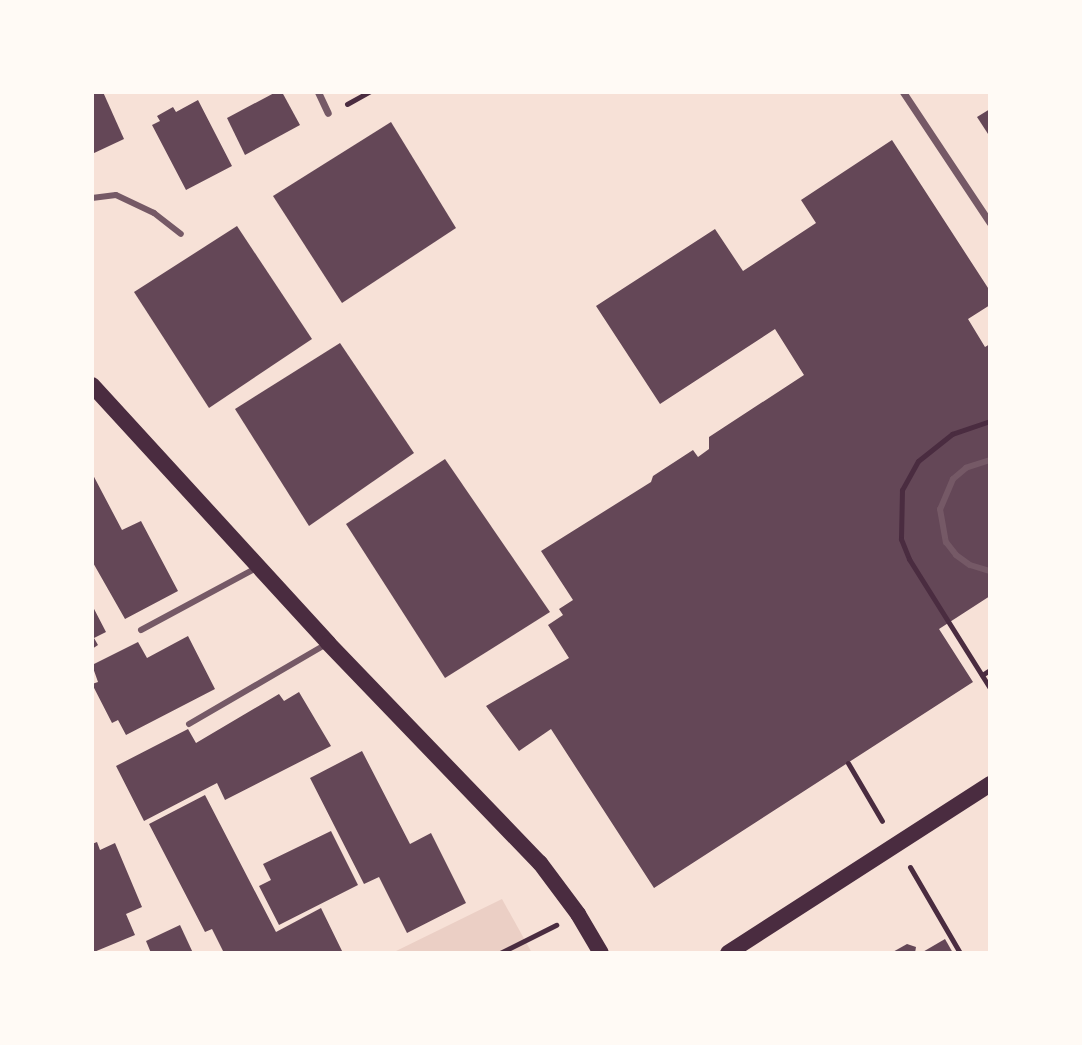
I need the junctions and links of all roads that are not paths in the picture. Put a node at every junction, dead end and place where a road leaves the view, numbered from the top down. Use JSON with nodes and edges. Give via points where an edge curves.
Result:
{"nodes":[{"id":1,"x":318,"y":92,"type":"edge"},
{"id":2,"x":903,"y":92,"type":"edge"},
{"id":3,"x":328,"y":113,"type":"dead end"},
{"id":4,"x":92,"y":198,"type":"edge"},
{"id":5,"x":990,"y":223,"type":"edge"},
{"id":6,"x":181,"y":234,"type":"dead end"},
{"id":7,"x":92,"y":385,"type":"edge"},
{"id":8,"x":990,"y":460,"type":"edge"},
{"id":9,"x":258,"y":567,"type":"junction"},
{"id":10,"x":990,"y":571,"type":"edge"},
{"id":11,"x":141,"y":630,"type":"dead end"},
{"id":12,"x":328,"y":643,"type":"junction"},
{"id":13,"x":189,"y":724,"type":"dead end"},
{"id":14,"x":990,"y":784,"type":"edge"},
{"id":15,"x":601,"y":953,"type":"edge"},
{"id":16,"x":728,"y":953,"type":"edge"}],
"edges":[{"from":1,"to":3,"type":"street"},
{"from":2,"to":5,"type":"street"},
{"from":4,"to":6,"type":"lane","via":[[116,195],[154,213]]},
{"from":7,"to":9,"type":"main road"},
{"from":8,"to":10,"type":"lane","via":[[953,479],[940,509],[946,542],[956,555]]},
{"from":9,"to":11,"type":"lane"},
{"from":9,"to":12,"type":"main road"},
{"from":12,"to":13,"type":"lane"},
{"from":12,"to":15,"type":"main road","via":[[540,863]]},
{"from":14,"to":16,"type":"main road"}]}
